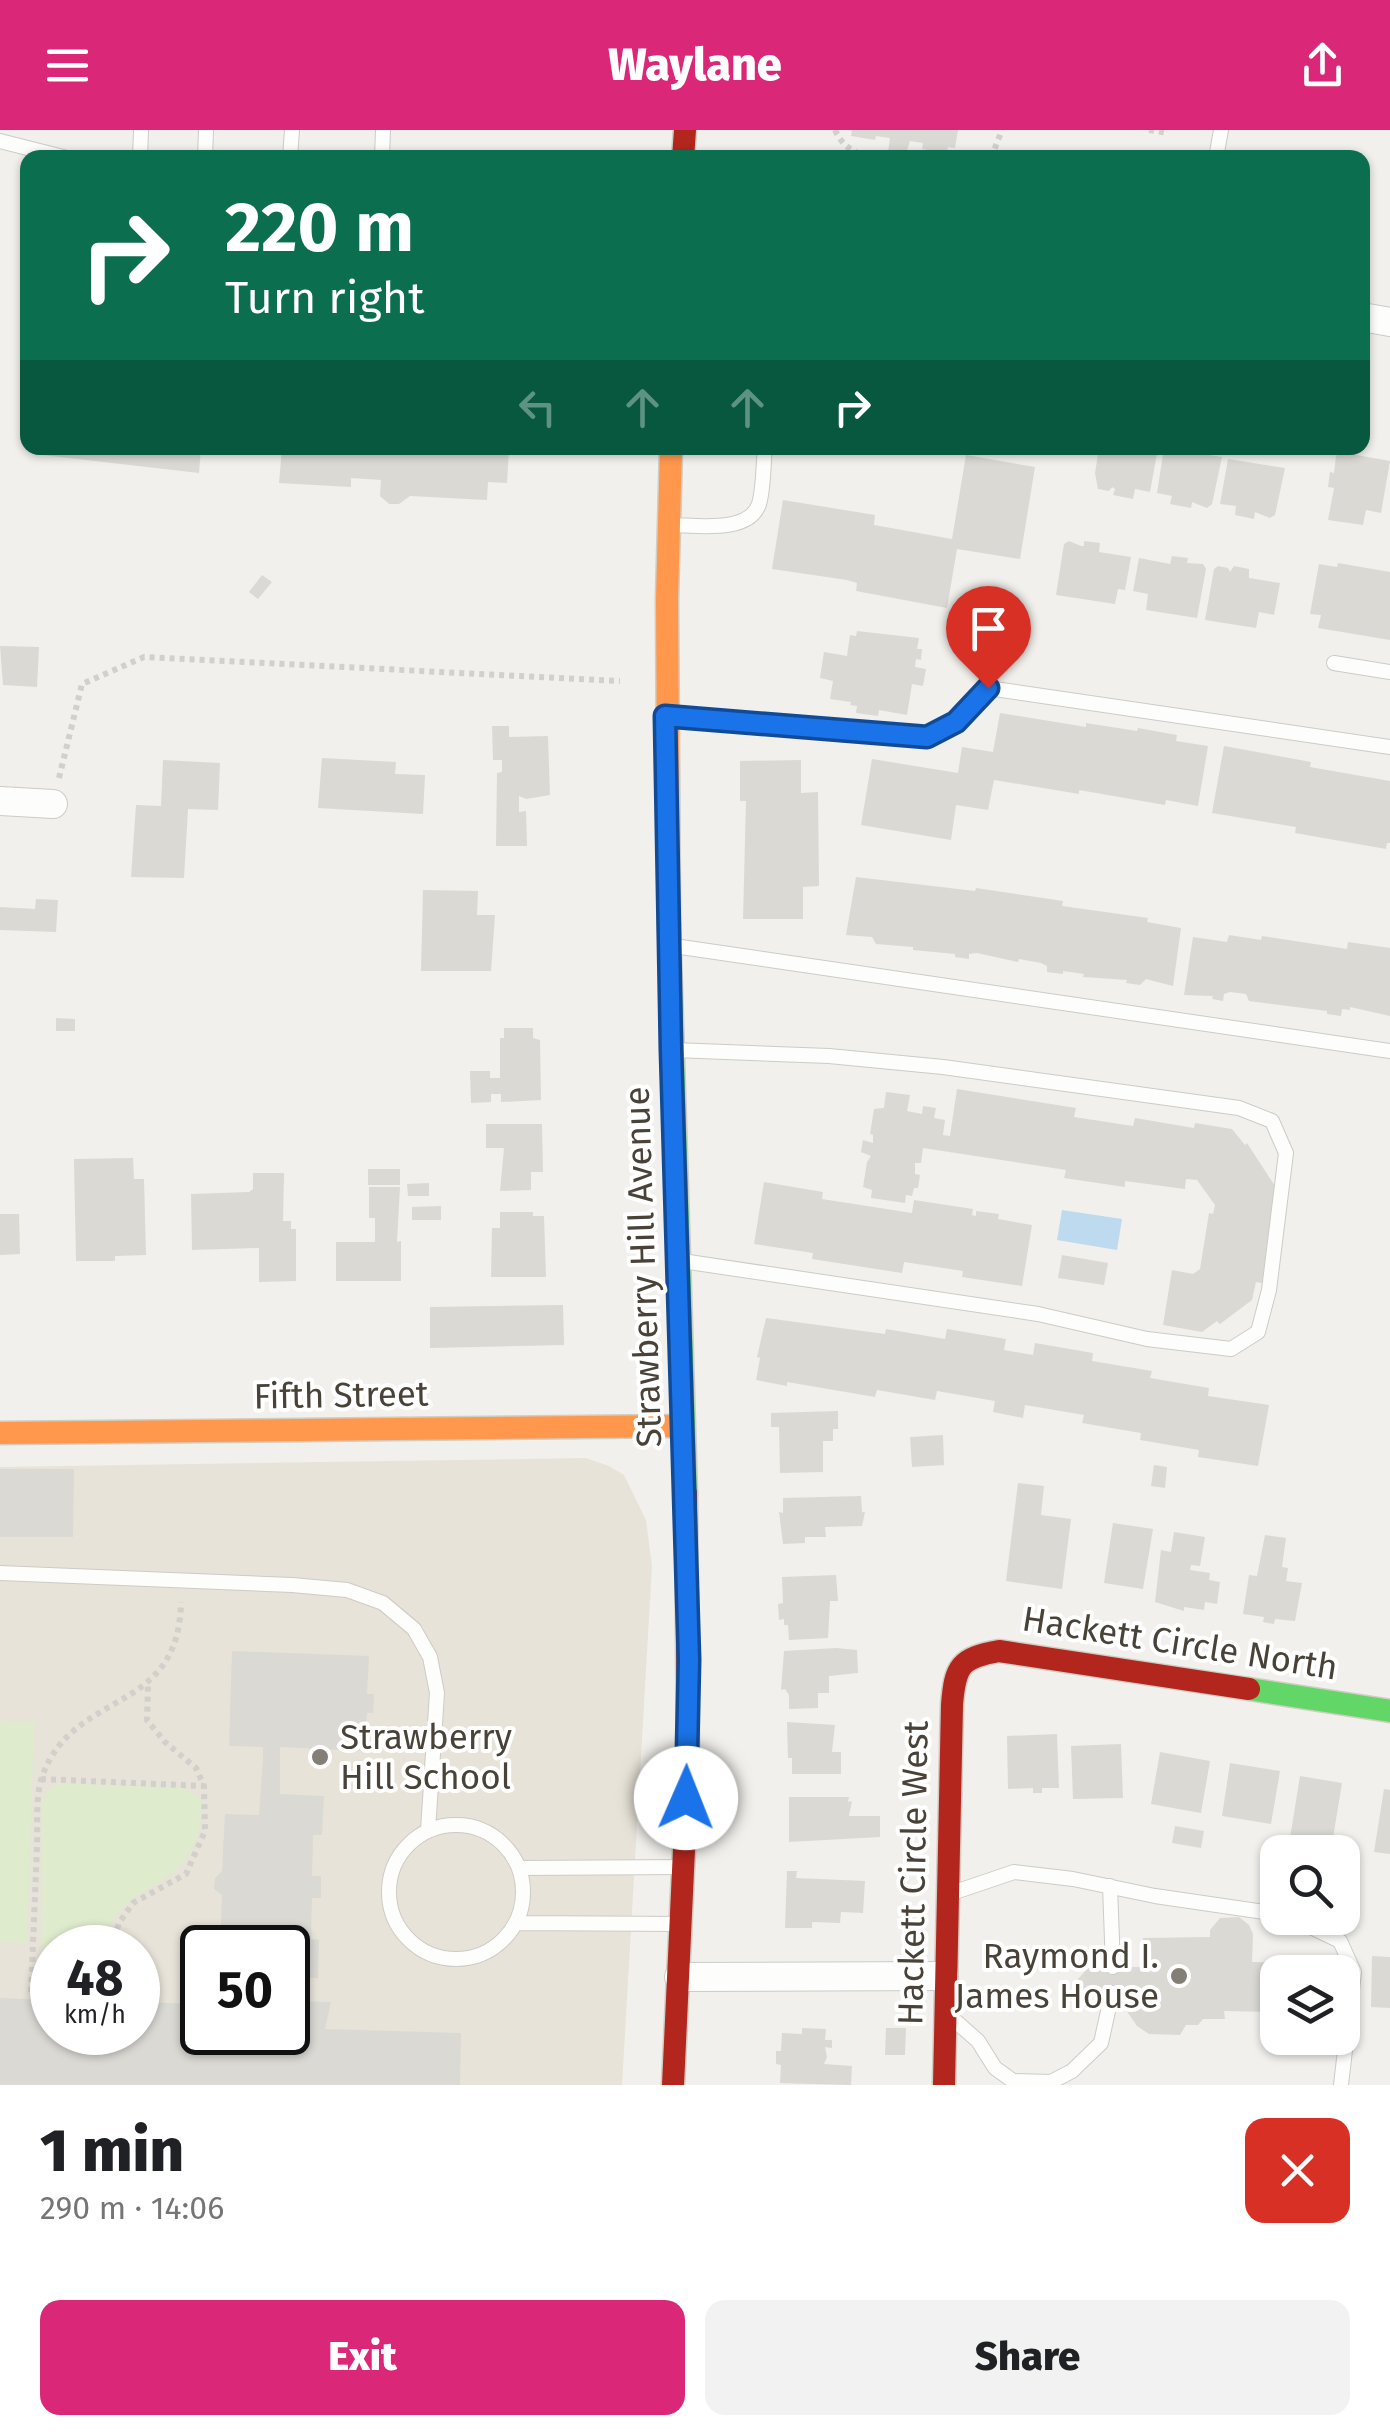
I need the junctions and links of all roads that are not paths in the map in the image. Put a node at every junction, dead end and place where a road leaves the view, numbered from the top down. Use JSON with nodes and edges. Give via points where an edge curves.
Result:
{"nodes":[{"id":1,"x":0,"y":141,"type":"edge"},
{"id":2,"x":35,"y":150,"type":"edge"},
{"id":3,"x":671,"y":455,"type":"edge"},
{"id":4,"x":764,"y":455,"type":"edge"},
{"id":5,"x":668,"y":525,"type":"junction"},
{"id":6,"x":1334,"y":663,"type":"dead end"},
{"id":7,"x":1390,"y":672,"type":"edge"},
{"id":8,"x":665,"y":716,"type":"junction"},
{"id":9,"x":1390,"y":747,"type":"edge"},
{"id":10,"x":0,"y":802,"type":"edge"},
{"id":11,"x":52,"y":804,"type":"road end"},
{"id":12,"x":668,"y":945,"type":"junction"},
{"id":13,"x":671,"y":1050,"type":"junction"},
{"id":14,"x":1390,"y":1051,"type":"edge"},
{"id":15,"x":677,"y":1260,"type":"junction"},
{"id":16,"x":682,"y":1426,"type":"junction"},
{"id":17,"x":0,"y":1434,"type":"edge"},
{"id":18,"x":0,"y":1573,"type":"edge"},
{"id":19,"x":961,"y":1663,"type":"joint"},
{"id":20,"x":1390,"y":1711,"type":"edge"},
{"id":21,"x":428,"y":1830,"type":"junction"},
{"id":22,"x":684,"y":1866,"type":"junction"},
{"id":23,"x":519,"y":1868,"type":"junction"},
{"id":24,"x":1110,"y":1886,"type":"junction"},
{"id":25,"x":946,"y":1895,"type":"junction"},
{"id":26,"x":1260,"y":1911,"type":"edge"},
{"id":27,"x":516,"y":1922,"type":"junction"},
{"id":28,"x":682,"y":1924,"type":"junction"},
{"id":29,"x":1327,"y":1935,"type":"edge"},
{"id":30,"x":1113,"y":1967,"type":"dead end"},
{"id":31,"x":944,"y":1976,"type":"junction"},
{"id":32,"x":679,"y":1977,"type":"junction"},
{"id":33,"x":1112,"y":1993,"type":"dead end"},
{"id":34,"x":944,"y":2010,"type":"junction"},
{"id":35,"x":673,"y":2085,"type":"edge"},
{"id":36,"x":944,"y":2085,"type":"edge"},
{"id":37,"x":1341,"y":2085,"type":"edge"}],
"edges":[{"from":1,"to":2,"type":"lane"},
{"from":3,"to":5,"type":"main road","name":"Strawberry Hill Avenue"},
{"from":4,"to":5,"type":"lane","via":[[758,506],[746,521]]},
{"from":5,"to":8,"type":"main road","name":"Strawberry Hill Avenue"},
{"from":6,"to":7,"type":"lane"},
{"from":8,"to":9,"type":"lane","via":[[927,737],[956,722],[988,688]]},
{"from":8,"to":12,"type":"main road","name":"Strawberry Hill Avenue"},
{"from":10,"to":11,"type":"street"},
{"from":12,"to":13,"type":"main road","name":"Strawberry Hill Avenue"},
{"from":12,"to":14,"type":"lane"},
{"from":13,"to":15,"type":"main road","name":"Strawberry Hill Avenue"},
{"from":13,"to":15,"type":"lane","via":[[943,1067],[1239,1108],[1272,1121],[1286,1153],[1258,1332],[1231,1349]]},
{"from":15,"to":16,"type":"main road","name":"Strawberry Hill Avenue"},
{"from":16,"to":17,"type":"main road","name":"Fifth Street"},
{"from":16,"to":22,"type":"main road","name":"Strawberry Hill Avenue","via":[[689,1660]]},
{"from":18,"to":21,"type":"lane","via":[[347,1590],[383,1602],[414,1629],[430,1656],[436,1693]]},
{"from":19,"to":20,"type":"main road","name":"Hackett Circle North","via":[[999,1652]]},
{"from":19,"to":25,"type":"main road","name":"Hackett Circle West","via":[[952,1705]]},
{"from":21,"to":23,"type":"lane","via":[[452,1824],[482,1831]]},
{"from":21,"to":27,"type":"lane","via":[[395,1862],[389,1884],[390,1908],[416,1946],[437,1956],[479,1956]]},
{"from":22,"to":23,"type":"lane"},
{"from":22,"to":28,"type":"main road","name":"Strawberry Hill Avenue"},
{"from":23,"to":27,"type":"lane","via":[[524,1889]]},
{"from":24,"to":25,"type":"lane","via":[[1014,1872]]},
{"from":24,"to":26,"type":"lane"},
{"from":24,"to":30,"type":"lane"},
{"from":25,"to":31,"type":"main road","name":"Hackett Circle West"},
{"from":27,"to":28,"type":"lane"},
{"from":28,"to":32,"type":"main road","name":"Strawberry Hill Avenue"},
{"from":29,"to":37,"type":"lane","via":[[1340,1941],[1354,1972]]},
{"from":31,"to":32,"type":"street"},
{"from":31,"to":34,"type":"main road","name":"Hackett Circle West"},
{"from":32,"to":35,"type":"main road","name":"Strawberry Hill Avenue"},
{"from":33,"to":34,"type":"lane","via":[[1101,2043],[1051,2082],[1013,2081]]},
{"from":34,"to":36,"type":"main road","name":"Hackett Circle West"}]}
